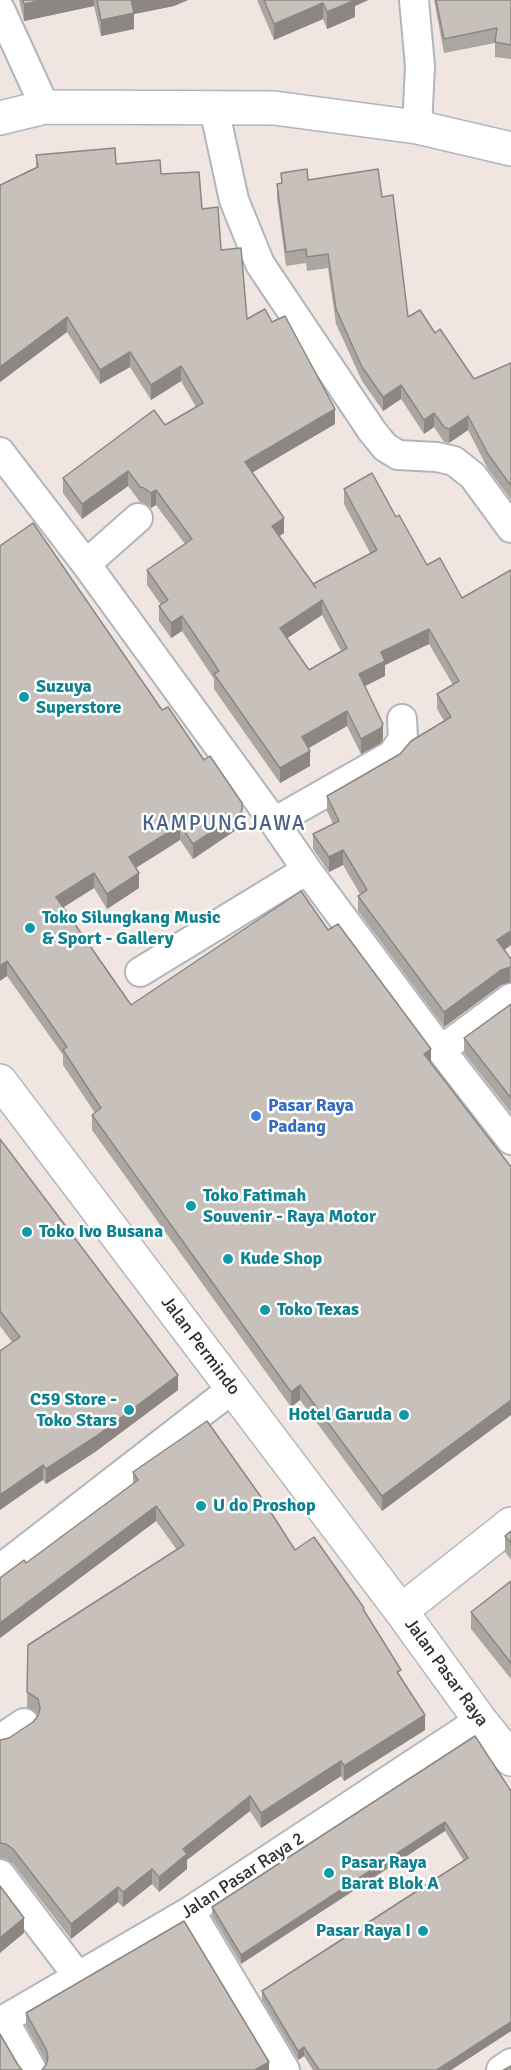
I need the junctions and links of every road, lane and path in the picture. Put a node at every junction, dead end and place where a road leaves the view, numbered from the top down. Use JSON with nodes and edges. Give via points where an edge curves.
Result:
{"nodes":[{"id":1,"x":414,"y":0,"type":"edge"},
{"id":2,"x":0,"y":9,"type":"edge"},
{"id":3,"x":45,"y":106,"type":"junction"},
{"id":4,"x":214,"y":108,"type":"junction"},
{"id":5,"x":0,"y":118,"type":"edge"},
{"id":6,"x":417,"y":127,"type":"junction"},
{"id":7,"x":511,"y":149,"type":"edge"},
{"id":8,"x":0,"y":452,"type":"edge"},
{"id":9,"x":138,"y":518,"type":"dead end"},
{"id":10,"x":511,"y":528,"type":"edge"},
{"id":11,"x":86,"y":564,"type":"junction"},
{"id":12,"x":402,"y":719,"type":"dead end"},
{"id":13,"x":274,"y":822,"type":"junction"},
{"id":14,"x":307,"y":870,"type":"junction"},
{"id":15,"x":140,"y":972,"type":"dead end"},
{"id":16,"x":511,"y":998,"type":"edge"},
{"id":17,"x":441,"y":1050,"type":"junction"},
{"id":18,"x":0,"y":1081,"type":"edge"},
{"id":19,"x":511,"y":1140,"type":"edge"},
{"id":20,"x":232,"y":1389,"type":"junction"},
{"id":21,"x":511,"y":1524,"type":"edge"},
{"id":22,"x":0,"y":1569,"type":"edge"},
{"id":23,"x":401,"y":1611,"type":"junction"},
{"id":24,"x":480,"y":1720,"type":"junction"},
{"id":25,"x":24,"y":1723,"type":"dead end"},
{"id":26,"x":0,"y":1739,"type":"edge"},
{"id":27,"x":511,"y":1760,"type":"edge"},
{"id":28,"x":0,"y":1874,"type":"edge"},
{"id":29,"x":190,"y":1911,"type":"junction"},
{"id":30,"x":77,"y":1975,"type":"junction"},
{"id":31,"x":2,"y":2021,"type":"edge"},
{"id":32,"x":511,"y":2062,"type":"edge"},
{"id":33,"x":32,"y":2070,"type":"edge"},
{"id":34,"x":285,"y":2070,"type":"edge"},
{"id":35,"x":501,"y":2070,"type":"edge"}],
"edges":[{"from":1,"to":6,"type":"street","via":[[420,66]]},
{"from":2,"to":3,"type":"street"},
{"from":3,"to":4,"type":"main road"},
{"from":3,"to":5,"type":"main road"},
{"from":4,"to":6,"type":"main road","via":[[274,108]]},
{"from":4,"to":10,"type":"street","via":[[234,200],[260,264],[372,431],[398,455],[454,461],[474,476]]},
{"from":6,"to":7,"type":"main road"},
{"from":8,"to":11,"type":"street"},
{"from":9,"to":11,"type":"street"},
{"from":11,"to":13,"type":"street"},
{"from":12,"to":13,"type":"street","via":[[403,740],[392,755]]},
{"from":13,"to":14,"type":"street"},
{"from":14,"to":15,"type":"street"},
{"from":14,"to":17,"type":"street"},
{"from":16,"to":17,"type":"street"},
{"from":17,"to":19,"type":"street"},
{"from":18,"to":20,"type":"main road","name":"Jalan Permindo"},
{"from":20,"to":22,"type":"street"},
{"from":20,"to":23,"type":"main road","name":"Jalan Permindo"},
{"from":21,"to":23,"type":"main road","name":"Jalan Pasar Raya"},
{"from":23,"to":24,"type":"main road","name":"Jalan Pasar Raya"},
{"from":24,"to":27,"type":"main road","name":"Jalan Pasar Raya"},
{"from":24,"to":29,"type":"street","name":"Jalan Pasar Raya 2"},
{"from":25,"to":26,"type":"street"},
{"from":28,"to":30,"type":"street"},
{"from":29,"to":30,"type":"street","name":"Jalan Pasar Raya 2"},
{"from":29,"to":34,"type":"street"},
{"from":30,"to":31,"type":"street","name":"Jalan Pasar Raya 2"},
{"from":31,"to":33,"type":"street"},
{"from":32,"to":35,"type":"street"}]}
